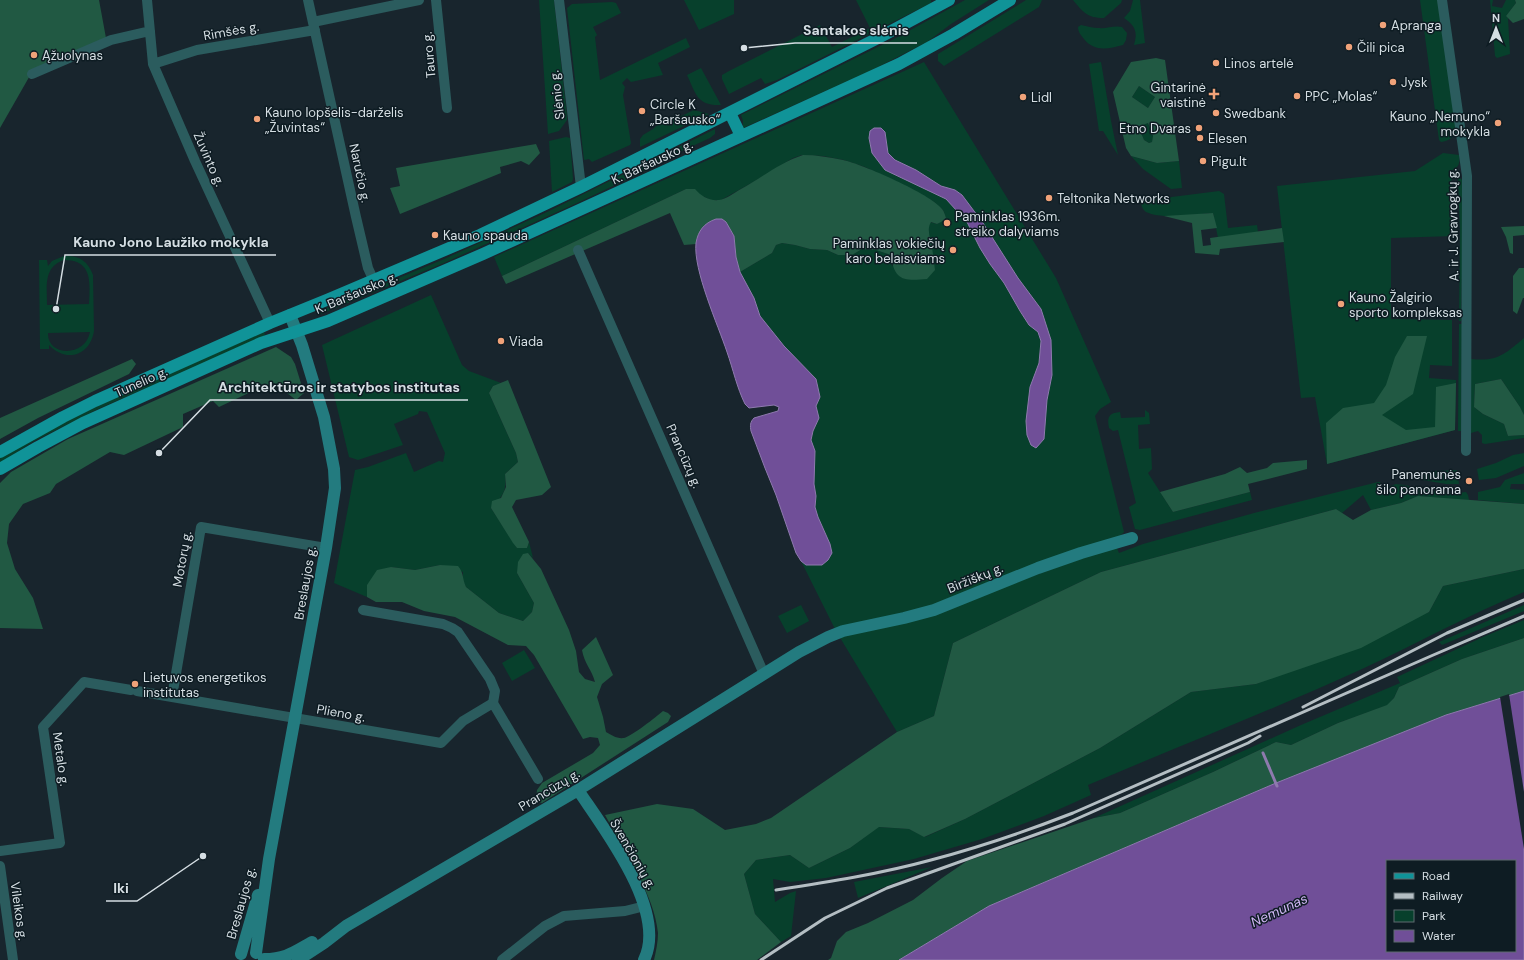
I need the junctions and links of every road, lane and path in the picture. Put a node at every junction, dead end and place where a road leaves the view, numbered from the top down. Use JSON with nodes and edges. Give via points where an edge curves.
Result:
{"nodes":[{"id":1,"x":147,"y":0,"type":"edge"},
{"id":2,"x":308,"y":0,"type":"edge"},
{"id":3,"x":419,"y":0,"type":"edge"},
{"id":4,"x":436,"y":0,"type":"edge"},
{"id":5,"x":559,"y":0,"type":"edge"},
{"id":6,"x":949,"y":0,"type":"edge"},
{"id":7,"x":1010,"y":0,"type":"edge"},
{"id":8,"x":1442,"y":0,"type":"edge"},
{"id":9,"x":314,"y":26,"type":"junction"},
{"id":10,"x":150,"y":31,"type":"junction"},
{"id":11,"x":153,"y":64,"type":"junction"},
{"id":12,"x":32,"y":74,"type":"dead end"},
{"id":13,"x":447,"y":108,"type":"dead end"},
{"id":14,"x":730,"y":113,"type":"junction"},
{"id":15,"x":742,"y":136,"type":"junction"},
{"id":16,"x":581,"y":188,"type":"junction"},
{"id":17,"x":578,"y":250,"type":"dead end"},
{"id":18,"x":374,"y":280,"type":"junction"},
{"id":19,"x":290,"y":315,"type":"junction"},
{"id":20,"x":270,"y":323,"type":"junction"},
{"id":21,"x":298,"y":331,"type":"junction"},
{"id":22,"x":1466,"y":451,"type":"dead end"},
{"id":23,"x":0,"y":452,"type":"edge"},
{"id":24,"x":0,"y":469,"type":"edge"},
{"id":25,"x":1132,"y":538,"type":"dead end"},
{"id":26,"x":326,"y":548,"type":"junction"},
{"id":27,"x":363,"y":610,"type":"dead end"},
{"id":28,"x":828,"y":636,"type":"joint"},
{"id":29,"x":764,"y":674,"type":"junction"},
{"id":30,"x":172,"y":697,"type":"junction"},
{"id":31,"x":493,"y":703,"type":"junction"},
{"id":32,"x":295,"y":718,"type":"junction"},
{"id":33,"x":538,"y":779,"type":"dead end"},
{"id":34,"x":578,"y":790,"type":"junction"},
{"id":35,"x":0,"y":851,"type":"edge"},
{"id":36,"x":269,"y":859,"type":"junction"},
{"id":37,"x":0,"y":866,"type":"edge"},
{"id":38,"x":645,"y":906,"type":"junction"},
{"id":39,"x":239,"y":957,"type":"edge"},
{"id":40,"x":262,"y":957,"type":"edge"},
{"id":41,"x":298,"y":958,"type":"edge"},
{"id":42,"x":13,"y":960,"type":"edge"},
{"id":43,"x":502,"y":960,"type":"edge"},
{"id":44,"x":644,"y":960,"type":"edge"}],
"edges":[{"from":1,"to":10,"type":"street","name":"Žuvinto g."},
{"from":2,"to":9,"type":"street","name":"Naručio g."},
{"from":3,"to":9,"type":"street"},
{"from":4,"to":13,"type":"street","name":"Tauro g."},
{"from":5,"to":16,"type":"street","name":"Slėnio g."},
{"from":6,"to":14,"type":"main road","name":"K. Baršausko g."},
{"from":7,"to":15,"type":"main road","name":"K. Baršausko g.","via":[[906,61]]},
{"from":8,"to":22,"type":"street","name":"A. ir J. Gravrogkų g.","via":[[1467,176]]},
{"from":9,"to":11,"type":"street","name":"Rimšės g.","via":[[197,50]]},
{"from":9,"to":18,"type":"street","name":"Naručio g.","via":[[368,268]]},
{"from":10,"to":11,"type":"street","name":"Žuvinto g."},
{"from":10,"to":12,"type":"street","via":[[111,40]]},
{"from":11,"to":20,"type":"street","name":"Žuvinto g.","via":[[195,162]]},
{"from":14,"to":15,"type":"main road"},
{"from":14,"to":16,"type":"main road","name":"K. Baršausko g."},
{"from":15,"to":21,"type":"main road","name":"K. Baršausko g.","via":[[490,250],[328,321]]},
{"from":16,"to":18,"type":"main road","name":"K. Baršausko g."},
{"from":17,"to":29,"type":"street","name":"Prancūzų g."},
{"from":18,"to":19,"type":"main road","name":"K. Baršausko g."},
{"from":19,"to":20,"type":"main road","name":"Tunelio g."},
{"from":19,"to":21,"type":"street","name":"Breslaujos g."},
{"from":20,"to":23,"type":"main road","name":"Tunelio g.","via":[[89,404]]},
{"from":21,"to":24,"type":"main road","name":"Tunelio g.","via":[[261,343],[83,423]]},
{"from":21,"to":26,"type":"street","name":"Breslaujos g.","via":[[324,417],[334,469],[335,488]]},
{"from":25,"to":28,"type":"street","name":"Biržiškų g.","via":[[1038,568],[934,610]]},
{"from":26,"to":30,"type":"street","name":"Motorų g.","via":[[201,527]]},
{"from":26,"to":32,"type":"street","name":"Breslaujos g."},
{"from":27,"to":31,"type":"street","via":[[443,624],[458,632],[490,679],[495,691]]},
{"from":28,"to":29,"type":"street","name":"Prancūzų g."},
{"from":29,"to":34,"type":"street","name":"Prancūzų g."},
{"from":30,"to":32,"type":"street","name":"Plieno g."},
{"from":30,"to":35,"type":"street","name":"Metalo g.","via":[[84,682],[43,727],[60,843]]},
{"from":31,"to":32,"type":"street","name":"Plieno g.","via":[[463,721],[441,743]]},
{"from":31,"to":33,"type":"street"},
{"from":32,"to":36,"type":"street","name":"Breslaujos g."},
{"from":34,"to":38,"type":"street","name":"Švenčionių g.","via":[[620,854]]},
{"from":34,"to":41,"type":"street","name":"Prancūzų g.","via":[[346,926]]},
{"from":36,"to":39,"type":"street","name":"Breslaujos g."},
{"from":36,"to":40,"type":"street","name":"Breslaujos g."},
{"from":37,"to":42,"type":"street","name":"Vileikos g."},
{"from":38,"to":43,"type":"street","via":[[625,911],[564,916],[545,926]]},
{"from":38,"to":44,"type":"street","name":"Švenčionių g.","via":[[649,936]]},
{"from":39,"to":40,"type":"street","name":"Prancūzų g.","via":[[251,951]]},
{"from":40,"to":41,"type":"street","name":"Prancūzų g."}]}
